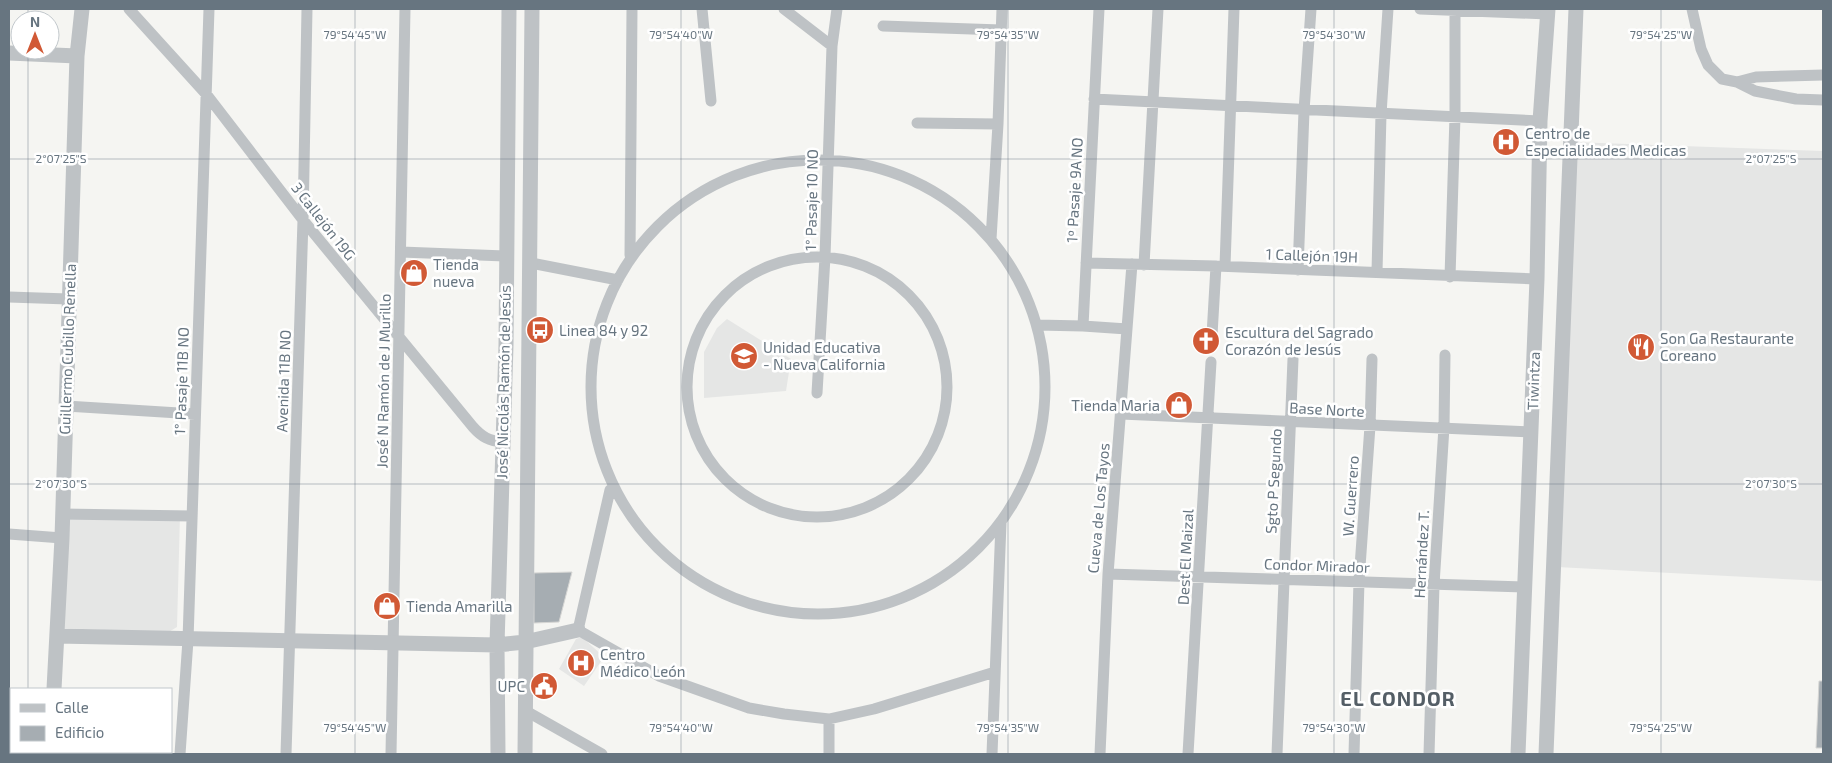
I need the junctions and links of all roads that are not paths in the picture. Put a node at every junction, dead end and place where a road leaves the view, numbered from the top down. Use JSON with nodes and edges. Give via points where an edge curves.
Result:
{"nodes":[{"id":1,"x":82,"y":9,"type":"edge"},
{"id":2,"x":129,"y":9,"type":"edge"},
{"id":3,"x":208,"y":9,"type":"edge"},
{"id":4,"x":307,"y":9,"type":"edge"},
{"id":5,"x":405,"y":9,"type":"edge"},
{"id":6,"x":509,"y":9,"type":"edge"},
{"id":7,"x":532,"y":9,"type":"edge"},
{"id":8,"x":632,"y":9,"type":"edge"},
{"id":9,"x":702,"y":9,"type":"edge"},
{"id":10,"x":784,"y":9,"type":"edge"},
{"id":11,"x":837,"y":9,"type":"edge"},
{"id":12,"x":1002,"y":9,"type":"edge"},
{"id":13,"x":1099,"y":9,"type":"edge"},
{"id":14,"x":1158,"y":9,"type":"edge"},
{"id":15,"x":1234,"y":9,"type":"edge"},
{"id":16,"x":1310,"y":9,"type":"edge"},
{"id":17,"x":1388,"y":9,"type":"edge"},
{"id":18,"x":1420,"y":9,"type":"edge"},
{"id":19,"x":1576,"y":9,"type":"edge"},
{"id":20,"x":1692,"y":9,"type":"edge"},
{"id":21,"x":1455,"y":10,"type":"junction"},
{"id":22,"x":1548,"y":11,"type":"edge"},
{"id":23,"x":883,"y":26,"type":"dead end"},
{"id":24,"x":1001,"y":30,"type":"junction"},
{"id":25,"x":832,"y":46,"type":"junction"},
{"id":26,"x":9,"y":53,"type":"edge"},
{"id":27,"x":77,"y":56,"type":"junction"},
{"id":28,"x":1823,"y":75,"type":"edge"},
{"id":29,"x":1737,"y":82,"type":"junction"},
{"id":30,"x":207,"y":95,"type":"junction"},
{"id":31,"x":1094,"y":99,"type":"junction"},
{"id":32,"x":1823,"y":100,"type":"edge"},
{"id":33,"x":711,"y":101,"type":"dead end"},
{"id":34,"x":1154,"y":102,"type":"junction"},
{"id":35,"x":1231,"y":107,"type":"junction"},
{"id":36,"x":1304,"y":111,"type":"junction"},
{"id":37,"x":1381,"y":114,"type":"junction"},
{"id":38,"x":1455,"y":116,"type":"junction"},
{"id":39,"x":1540,"y":121,"type":"junction"},
{"id":40,"x":917,"y":123,"type":"dead end"},
{"id":41,"x":998,"y":124,"type":"junction"},
{"id":42,"x":827,"y":158,"type":"junction"},
{"id":43,"x":303,"y":220,"type":"junction"},
{"id":44,"x":991,"y":239,"type":"junction"},
{"id":45,"x":402,"y":252,"type":"junction"},
{"id":46,"x":630,"y":255,"type":"junction"},
{"id":47,"x":505,"y":256,"type":"junction"},
{"id":48,"x":825,"y":257,"type":"junction"},
{"id":49,"x":530,"y":264,"type":"junction"},
{"id":50,"x":1086,"y":264,"type":"junction"},
{"id":51,"x":1138,"y":264,"type":"junction"},
{"id":52,"x":1220,"y":266,"type":"junction"},
{"id":53,"x":1298,"y":270,"type":"junction"},
{"id":54,"x":1377,"y":272,"type":"junction"},
{"id":55,"x":1450,"y":277,"type":"junction"},
{"id":56,"x":1537,"y":279,"type":"junction"},
{"id":57,"x":618,"y":280,"type":"junction"},
{"id":58,"x":9,"y":297,"type":"edge"},
{"id":59,"x":68,"y":299,"type":"junction"},
{"id":60,"x":1037,"y":325,"type":"junction"},
{"id":61,"x":1083,"y":326,"type":"junction"},
{"id":62,"x":1127,"y":329,"type":"junction"},
{"id":63,"x":1212,"y":335,"type":"dead end"},
{"id":64,"x":399,"y":338,"type":"junction"},
{"id":65,"x":1445,"y":355,"type":"dead end"},
{"id":66,"x":1293,"y":358,"type":"dead end"},
{"id":67,"x":1372,"y":360,"type":"dead end"},
{"id":68,"x":1211,"y":362,"type":"dead end"},
{"id":69,"x":817,"y":393,"type":"dead end"},
{"id":70,"x":66,"y":406,"type":"junction"},
{"id":71,"x":195,"y":414,"type":"junction"},
{"id":72,"x":1121,"y":414,"type":"junction"},
{"id":73,"x":1208,"y":419,"type":"junction"},
{"id":74,"x":1291,"y":422,"type":"junction"},
{"id":75,"x":1370,"y":426,"type":"junction"},
{"id":76,"x":1444,"y":428,"type":"junction"},
{"id":77,"x":1531,"y":432,"type":"junction"},
{"id":78,"x":502,"y":442,"type":"junction"},
{"id":79,"x":610,"y":490,"type":"junction"},
{"id":80,"x":62,"y":514,"type":"junction"},
{"id":81,"x":191,"y":516,"type":"junction"},
{"id":82,"x":1001,"y":523,"type":"junction"},
{"id":83,"x":9,"y":534,"type":"edge"},
{"id":84,"x":62,"y":538,"type":"junction"},
{"id":85,"x":1108,"y":574,"type":"junction"},
{"id":86,"x":1200,"y":575,"type":"junction"},
{"id":87,"x":1282,"y":578,"type":"junction"},
{"id":88,"x":1359,"y":581,"type":"junction"},
{"id":89,"x":1434,"y":585,"type":"junction"},
{"id":90,"x":1524,"y":587,"type":"junction"},
{"id":91,"x":578,"y":630,"type":"junction"},
{"id":92,"x":57,"y":636,"type":"junction"},
{"id":93,"x":188,"y":640,"type":"junction"},
{"id":94,"x":289,"y":640,"type":"junction"},
{"id":95,"x":525,"y":642,"type":"junction"},
{"id":96,"x":393,"y":644,"type":"junction"},
{"id":97,"x":497,"y":645,"type":"junction"},
{"id":98,"x":995,"y":672,"type":"junction"},
{"id":99,"x":54,"y":688,"type":"edge"},
{"id":100,"x":526,"y":711,"type":"junction"},
{"id":101,"x":829,"y":718,"type":"junction"},
{"id":102,"x":1518,"y":736,"type":"junction"},
{"id":103,"x":1546,"y":738,"type":"junction"},
{"id":104,"x":177,"y":750,"type":"edge"},
{"id":105,"x":286,"y":754,"type":"edge"},
{"id":106,"x":391,"y":754,"type":"edge"},
{"id":107,"x":498,"y":754,"type":"edge"},
{"id":108,"x":525,"y":754,"type":"edge"},
{"id":109,"x":602,"y":754,"type":"edge"},
{"id":110,"x":829,"y":754,"type":"edge"},
{"id":111,"x":992,"y":754,"type":"edge"},
{"id":112,"x":1100,"y":754,"type":"edge"},
{"id":113,"x":1188,"y":754,"type":"edge"},
{"id":114,"x":1277,"y":754,"type":"edge"},
{"id":115,"x":1354,"y":754,"type":"edge"},
{"id":116,"x":1429,"y":754,"type":"edge"},
{"id":117,"x":1518,"y":754,"type":"edge"},
{"id":118,"x":1546,"y":754,"type":"edge"}],
"edges":[{"from":1,"to":27,"type":"street","name":"Guillermo Cubillo Renella"},
{"from":2,"to":30,"type":"street","name":"3 Callejón 19G"},
{"from":3,"to":30,"type":"street","name":"1° Pasaje 11B NO"},
{"from":4,"to":43,"type":"street","name":"Avenida 11B NO"},
{"from":5,"to":45,"type":"street","name":"José N Ramón de J Murillo"},
{"from":6,"to":47,"type":"street","name":"José Nicolás Ramón de Jesús"},
{"from":7,"to":49,"type":"street","name":"José Nicolás Ramón de Jesús"},
{"from":8,"to":46,"type":"street"},
{"from":9,"to":33,"type":"street"},
{"from":10,"to":25,"type":"street"},
{"from":11,"to":25,"type":"street","name":"1° Pasaje 10 NO"},
{"from":12,"to":24,"type":"street"},
{"from":13,"to":31,"type":"street","name":"1º Pasaje 9A NO"},
{"from":14,"to":34,"type":"street","name":"Cueva de Los Tayos"},
{"from":15,"to":35,"type":"street"},
{"from":16,"to":36,"type":"street"},
{"from":17,"to":37,"type":"street"},
{"from":18,"to":21,"type":"street"},
{"from":19,"to":103,"type":"street","name":"Tiwintza"},
{"from":20,"to":29,"type":"street","via":[[1708,65],[1722,79]]},
{"from":21,"to":22,"type":"street"},
{"from":21,"to":38,"type":"street"},
{"from":22,"to":39,"type":"street","name":"Tiwintza"},
{"from":23,"to":24,"type":"street"},
{"from":24,"to":41,"type":"street"},
{"from":25,"to":42,"type":"street","name":"1° Pasaje 10 NO"},
{"from":26,"to":27,"type":"street"},
{"from":27,"to":59,"type":"street","name":"Guillermo Cubillo Renella"},
{"from":28,"to":29,"type":"street","via":[[1756,77]]},
{"from":29,"to":32,"type":"street","via":[[1755,92],[1796,100]]},
{"from":30,"to":43,"type":"street","name":"3 Callejón 19G"},
{"from":30,"to":71,"type":"street","name":"1° Pasaje 11B NO"},
{"from":31,"to":34,"type":"street"},
{"from":31,"to":50,"type":"street","name":"1º Pasaje 9A NO"},
{"from":34,"to":35,"type":"street"},
{"from":34,"to":51,"type":"street","name":"Cueva de Los Tayos"},
{"from":35,"to":36,"type":"street"},
{"from":35,"to":52,"type":"street"},
{"from":36,"to":37,"type":"street"},
{"from":36,"to":53,"type":"street"},
{"from":37,"to":38,"type":"street"},
{"from":37,"to":54,"type":"street"},
{"from":38,"to":39,"type":"street"},
{"from":38,"to":55,"type":"street"},
{"from":39,"to":56,"type":"street","name":"Tiwintza"},
{"from":40,"to":41,"type":"street"},
{"from":41,"to":44,"type":"street"},
{"from":42,"to":44,"type":"street","via":[[888,170],[944,197]]},
{"from":42,"to":46,"type":"street","via":[[750,167],[681,201]]},
{"from":42,"to":48,"type":"street","name":"1° Pasaje 10 NO"},
{"from":43,"to":64,"type":"street","name":"3 Callejón 19G"},
{"from":43,"to":94,"type":"street","name":"Avenida 11B NO"},
{"from":44,"to":60,"type":"street","via":[[1018,279]]},
{"from":45,"to":47,"type":"street"},
{"from":45,"to":64,"type":"street","name":"José N Ramón de J Murillo"},
{"from":46,"to":57,"type":"street"},
{"from":47,"to":78,"type":"street","name":"José Nicolás Ramón de Jesús"},
{"from":48,"to":48,"type":"street","via":[[782,262],[743,280],[718,303],[692,348],[686,390],[694,432],[715,470],[747,498],[787,514],[830,517],[872,506],[908,481],[933,447],[946,406],[946,363],[931,323],[904,290],[867,267]]},
{"from":48,"to":69,"type":"street","name":"1° Pasaje 10 NO"},
{"from":49,"to":57,"type":"street"},
{"from":49,"to":95,"type":"street","name":"José Nicolás Ramón de Jesús"},
{"from":50,"to":51,"type":"street","name":"1 Callejón 19H"},
{"from":50,"to":61,"type":"street","name":"1º Pasaje 9A NO"},
{"from":51,"to":52,"type":"street","name":"1 Callejón 19H"},
{"from":51,"to":62,"type":"street","name":"Cueva de Los Tayos"},
{"from":52,"to":53,"type":"street","name":"1 Callejón 19H"},
{"from":52,"to":63,"type":"street"},
{"from":53,"to":54,"type":"street","name":"1 Callejón 19H"},
{"from":54,"to":55,"type":"street","name":"1 Callejón 19H"},
{"from":55,"to":56,"type":"street","name":"1 Callejón 19H"},
{"from":56,"to":77,"type":"street","name":"Tiwintza"},
{"from":57,"to":79,"type":"street","via":[[604,338],[596,394],[599,447]]},
{"from":58,"to":59,"type":"street"},
{"from":59,"to":70,"type":"street","name":"Guillermo Cubillo Renella"},
{"from":60,"to":61,"type":"street"},
{"from":60,"to":82,"type":"street","via":[[1046,376],[1042,428],[1027,478]]},
{"from":61,"to":62,"type":"street"},
{"from":62,"to":72,"type":"street","name":"Cueva de Los Tayos"},
{"from":64,"to":78,"type":"street","name":"3 Callejón 19G","via":[[482,436]]},
{"from":64,"to":96,"type":"street","name":"José N Ramón de J Murillo"},
{"from":65,"to":76,"type":"street","name":"Hernández T."},
{"from":66,"to":74,"type":"street","name":"Sgto P Segundo"},
{"from":67,"to":75,"type":"street","name":"W. Guerrero"},
{"from":68,"to":73,"type":"street","name":"Dest El Maizal"},
{"from":70,"to":71,"type":"street"},
{"from":70,"to":80,"type":"street","name":"Guillermo Cubillo Renella"},
{"from":71,"to":81,"type":"street","name":"1° Pasaje 11B NO"},
{"from":72,"to":73,"type":"street","name":"Base Norte"},
{"from":72,"to":85,"type":"street","name":"Cueva de Los Tayos"},
{"from":73,"to":74,"type":"street","name":"Base Norte"},
{"from":73,"to":86,"type":"street","name":"Dest El Maizal"},
{"from":74,"to":75,"type":"street","name":"Base Norte"},
{"from":74,"to":87,"type":"street","name":"Sgto P Segundo"},
{"from":75,"to":76,"type":"street","name":"Base Norte"},
{"from":75,"to":88,"type":"street","name":"W. Guerrero"},
{"from":76,"to":77,"type":"street","name":"Base Norte"},
{"from":76,"to":89,"type":"street","name":"Hernández T."},
{"from":77,"to":90,"type":"street","name":"Tiwintza"},
{"from":78,"to":97,"type":"street","name":"José Nicolás Ramón de Jesús"},
{"from":79,"to":82,"type":"street","via":[[648,544],[701,585],[763,610],[829,615],[895,602],[953,570]]},
{"from":79,"to":91,"type":"street"},
{"from":80,"to":81,"type":"street"},
{"from":80,"to":84,"type":"street","name":"Guillermo Cubillo Renella"},
{"from":81,"to":93,"type":"street","name":"1° Pasaje 11B NO"},
{"from":82,"to":98,"type":"street"},
{"from":83,"to":84,"type":"street"},
{"from":84,"to":92,"type":"street","name":"Guillermo Cubillo Renella"},
{"from":85,"to":86,"type":"street","name":"Condor Mirador"},
{"from":85,"to":112,"type":"street","name":"Cueva de Los Tayos"},
{"from":86,"to":87,"type":"street","name":"Condor Mirador"},
{"from":86,"to":113,"type":"street","name":"Dest El Maizal"},
{"from":87,"to":88,"type":"street","name":"Condor Mirador"},
{"from":87,"to":114,"type":"street","name":"Sgto P Segundo"},
{"from":88,"to":89,"type":"street","name":"Condor Mirador"},
{"from":88,"to":115,"type":"street","name":"W. Guerrero"},
{"from":89,"to":90,"type":"street","name":"Condor Mirador"},
{"from":89,"to":116,"type":"street","name":"Hernández T."},
{"from":90,"to":102,"type":"street","name":"Tiwintza"},
{"from":91,"to":95,"type":"street"},
{"from":91,"to":101,"type":"street","via":[[659,676],[686,686],[749,708]]},
{"from":92,"to":93,"type":"street"},
{"from":92,"to":99,"type":"street","name":"Guillermo Cubillo Renella"},
{"from":93,"to":94,"type":"street"},
{"from":93,"to":104,"type":"street","name":"1° Pasaje 11B NO"},
{"from":94,"to":96,"type":"street"},
{"from":94,"to":105,"type":"street","name":"Avenida 11B NO"},
{"from":95,"to":97,"type":"street"},
{"from":95,"to":100,"type":"street","name":"José Nicolás Ramón de Jesús"},
{"from":96,"to":97,"type":"street"},
{"from":96,"to":106,"type":"street","name":"José N Ramón de J Murillo"},
{"from":97,"to":107,"type":"street","name":"José Nicolás Ramón de Jesús"},
{"from":98,"to":101,"type":"street","via":[[874,709]]},
{"from":98,"to":111,"type":"street"},
{"from":100,"to":108,"type":"street","name":"José Nicolás Ramón de Jesús"},
{"from":100,"to":109,"type":"street"},
{"from":101,"to":110,"type":"street"},
{"from":102,"to":103,"type":"street"},
{"from":102,"to":117,"type":"street","name":"Tiwintza"},
{"from":103,"to":118,"type":"street","name":"Tiwintza"}]}
